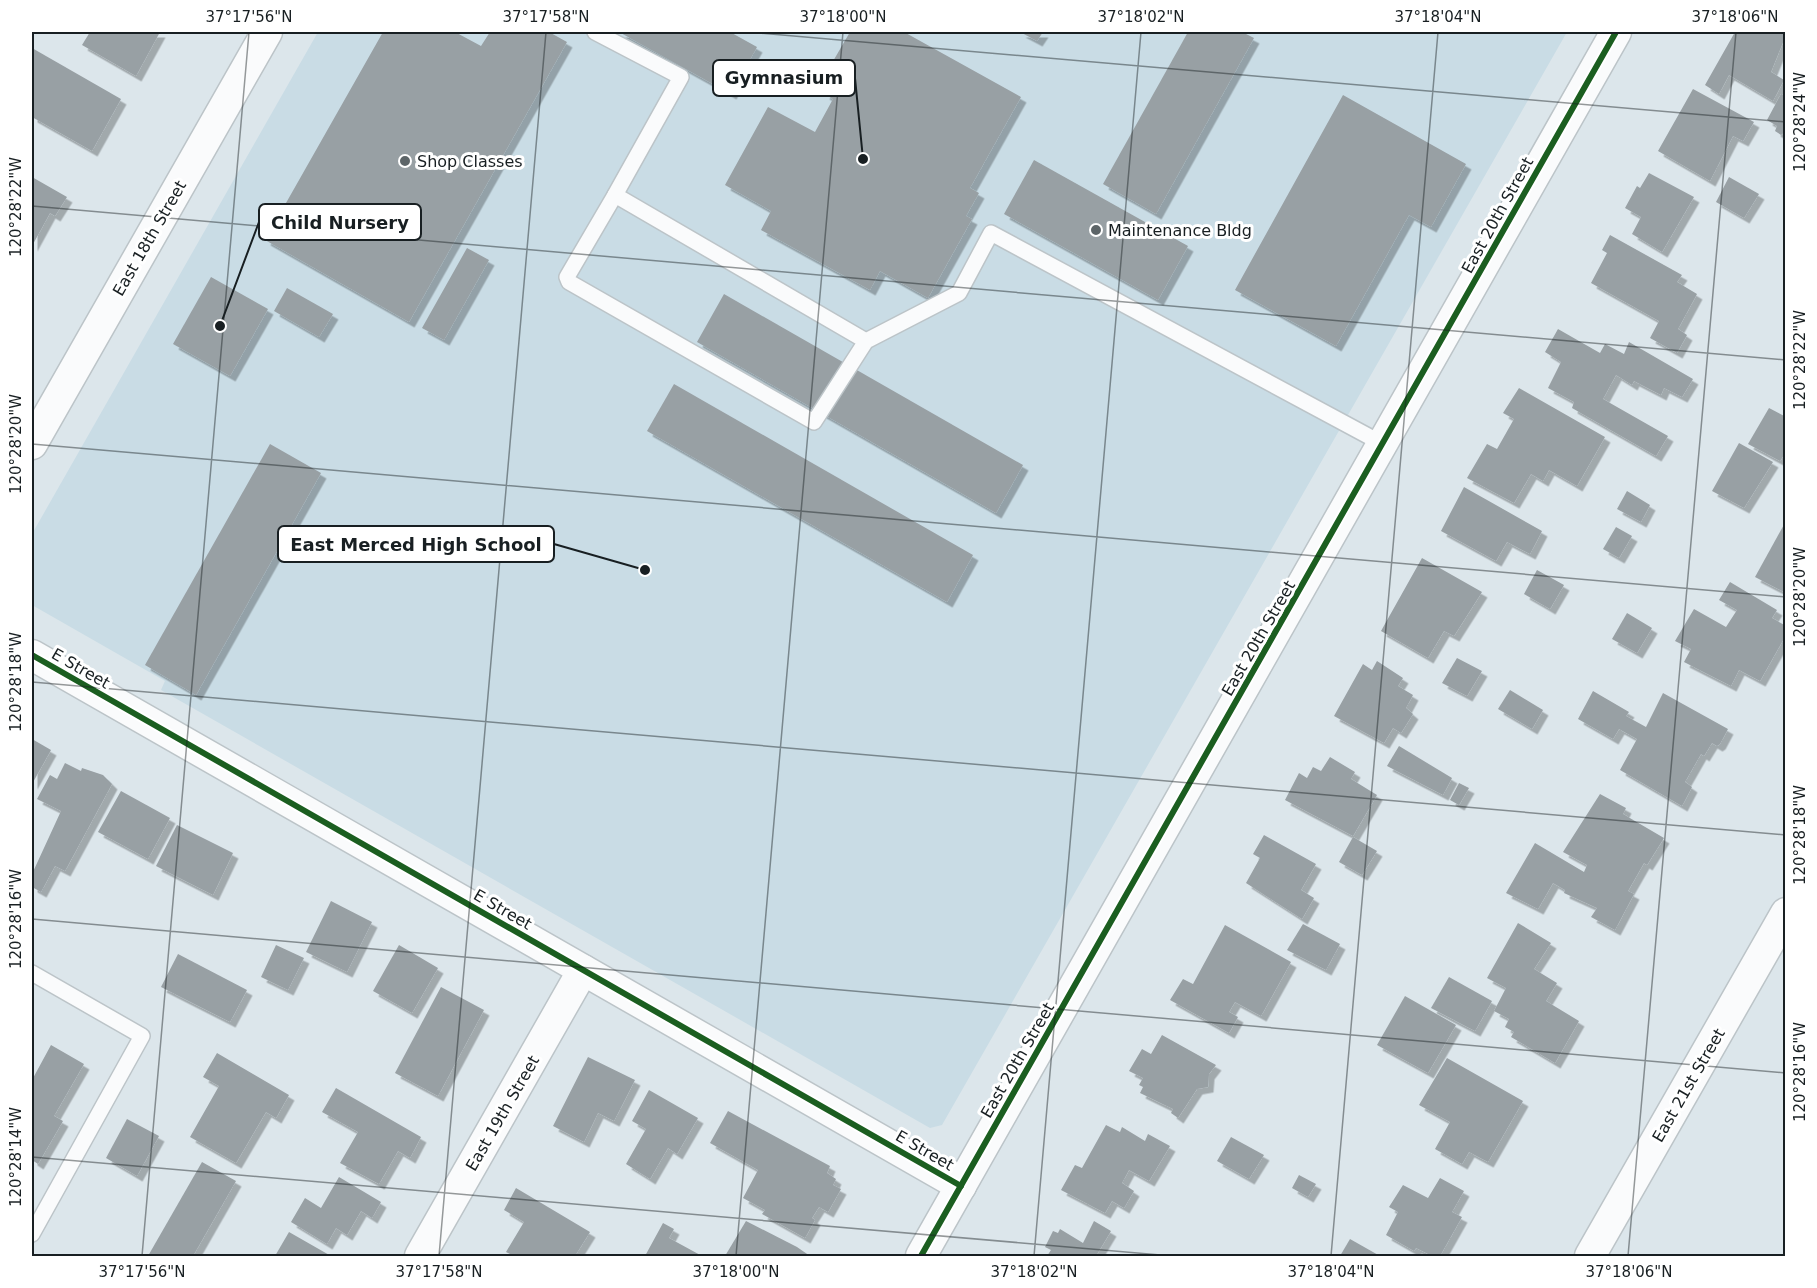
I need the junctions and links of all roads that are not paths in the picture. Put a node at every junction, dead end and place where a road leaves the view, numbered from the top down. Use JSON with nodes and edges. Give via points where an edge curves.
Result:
{"nodes":[{"id":1,"x":267,"y":32,"type":"edge"},
{"id":2,"x":595,"y":32,"type":"edge"},
{"id":3,"x":1616,"y":32,"type":"edge"},
{"id":4,"x":615,"y":195,"type":"junction"},
{"id":5,"x":866,"y":341,"type":"junction"},
{"id":6,"x":32,"y":444,"type":"edge"},
{"id":7,"x":1383,"y":444,"type":"junction"},
{"id":8,"x":32,"y":655,"type":"edge"},
{"id":9,"x":1785,"y":913,"type":"edge"},
{"id":10,"x":583,"y":970,"type":"junction"},
{"id":11,"x":32,"y":973,"type":"edge"},
{"id":12,"x":961,"y":1186,"type":"junction"},
{"id":13,"x":32,"y":1234,"type":"edge"},
{"id":14,"x":420,"y":1257,"type":"edge"},
{"id":15,"x":921,"y":1257,"type":"edge"},
{"id":16,"x":1590,"y":1257,"type":"edge"}],
"edges":[{"from":1,"to":6,"type":"street","name":"East 18th Street"},
{"from":2,"to":4,"type":"lane","via":[[681,77]]},
{"from":3,"to":7,"type":"street","name":"East 20th Street"},
{"from":4,"to":5,"type":"lane"},
{"from":4,"to":5,"type":"lane","via":[[567,277],[569,282],[814,422]]},
{"from":5,"to":7,"type":"lane","via":[[959,293],[991,233]]},
{"from":7,"to":12,"type":"street","name":"East 20th Street"},
{"from":8,"to":10,"type":"street","name":"E Street"},
{"from":9,"to":16,"type":"street","name":"East 21st Street"},
{"from":10,"to":12,"type":"street","name":"E Street"},
{"from":10,"to":14,"type":"street","name":"East 19th Street"},
{"from":11,"to":13,"type":"lane","via":[[142,1036]]},
{"from":12,"to":15,"type":"street","name":"East 20th Street"}]}
